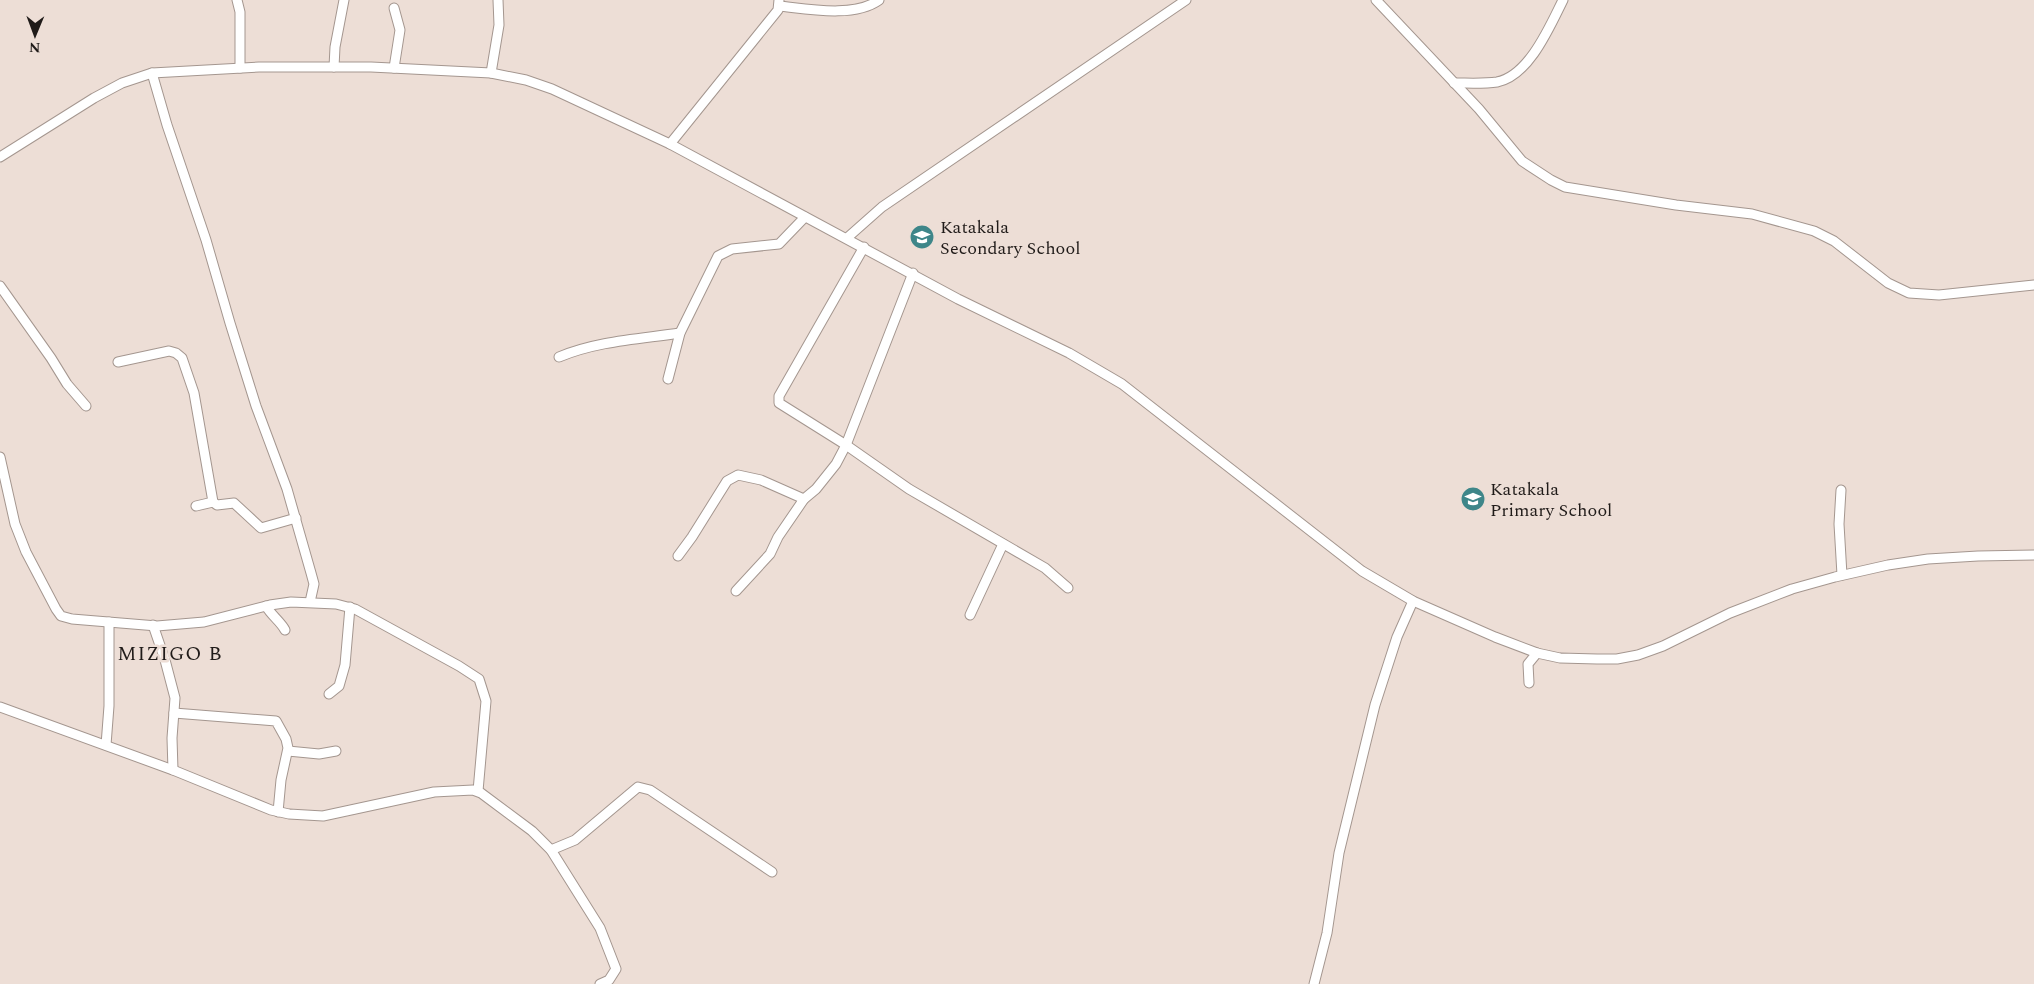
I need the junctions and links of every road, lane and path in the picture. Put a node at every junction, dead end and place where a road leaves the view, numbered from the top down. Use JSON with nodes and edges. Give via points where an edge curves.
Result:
{"nodes":[{"id":1,"x":237,"y":0,"type":"edge"},
{"id":2,"x":344,"y":0,"type":"edge"},
{"id":3,"x":498,"y":0,"type":"edge"},
{"id":4,"x":879,"y":0,"type":"edge"},
{"id":5,"x":1186,"y":0,"type":"edge"},
{"id":6,"x":1376,"y":0,"type":"edge"},
{"id":7,"x":1563,"y":0,"type":"edge"},
{"id":8,"x":779,"y":3,"type":"edge"},
{"id":9,"x":394,"y":8,"type":"dead end"},
{"id":10,"x":334,"y":67,"type":"junction"},
{"id":11,"x":240,"y":68,"type":"junction"},
{"id":12,"x":394,"y":68,"type":"junction"},
{"id":13,"x":152,"y":73,"type":"junction"},
{"id":14,"x":491,"y":73,"type":"junction"},
{"id":15,"x":1454,"y":83,"type":"junction"},
{"id":16,"x":670,"y":144,"type":"junction"},
{"id":17,"x":0,"y":157,"type":"edge"},
{"id":18,"x":805,"y":217,"type":"junction"},
{"id":19,"x":847,"y":238,"type":"junction"},
{"id":20,"x":864,"y":248,"type":"junction"},
{"id":21,"x":912,"y":274,"type":"junction"},
{"id":22,"x":2034,"y":285,"type":"edge"},
{"id":23,"x":0,"y":286,"type":"edge"},
{"id":24,"x":680,"y":333,"type":"junction"},
{"id":25,"x":559,"y":357,"type":"dead end"},
{"id":26,"x":118,"y":362,"type":"dead end"},
{"id":27,"x":668,"y":379,"type":"dead end"},
{"id":28,"x":86,"y":406,"type":"dead end"},
{"id":29,"x":846,"y":445,"type":"junction"},
{"id":30,"x":0,"y":457,"type":"edge"},
{"id":31,"x":1841,"y":490,"type":"dead end"},
{"id":32,"x":804,"y":499,"type":"junction"},
{"id":33,"x":213,"y":502,"type":"junction"},
{"id":34,"x":196,"y":506,"type":"dead end"},
{"id":35,"x":296,"y":518,"type":"junction"},
{"id":36,"x":1003,"y":544,"type":"junction"},
{"id":37,"x":2034,"y":555,"type":"edge"},
{"id":38,"x":678,"y":556,"type":"dead end"},
{"id":39,"x":1842,"y":575,"type":"junction"},
{"id":40,"x":1068,"y":588,"type":"dead end"},
{"id":41,"x":736,"y":591,"type":"dead end"},
{"id":42,"x":1413,"y":601,"type":"junction"},
{"id":43,"x":310,"y":602,"type":"junction"},
{"id":44,"x":266,"y":606,"type":"junction"},
{"id":45,"x":350,"y":607,"type":"junction"},
{"id":46,"x":970,"y":615,"type":"dead end"},
{"id":47,"x":109,"y":622,"type":"junction"},
{"id":48,"x":153,"y":626,"type":"junction"},
{"id":49,"x":285,"y":630,"type":"dead end"},
{"id":50,"x":1537,"y":653,"type":"junction"},
{"id":51,"x":1529,"y":683,"type":"dead end"},
{"id":52,"x":330,"y":694,"type":"dead end"},
{"id":53,"x":0,"y":707,"type":"edge"},
{"id":54,"x":174,"y":713,"type":"junction"},
{"id":55,"x":106,"y":745,"type":"junction"},
{"id":56,"x":288,"y":751,"type":"junction"},
{"id":57,"x":336,"y":751,"type":"dead end"},
{"id":58,"x":173,"y":770,"type":"junction"},
{"id":59,"x":478,"y":791,"type":"junction"},
{"id":60,"x":278,"y":812,"type":"junction"},
{"id":61,"x":551,"y":850,"type":"junction"},
{"id":62,"x":772,"y":872,"type":"dead end"},
{"id":63,"x":600,"y":984,"type":"edge"},
{"id":64,"x":1314,"y":984,"type":"edge"}],
"edges":[{"from":1,"to":11,"type":"street"},
{"from":2,"to":10,"type":"street"},
{"from":3,"to":14,"type":"street","via":[[499,24]]},
{"from":4,"to":8,"type":"street","via":[[862,8],[834,11]]},
{"from":5,"to":19,"type":"street","via":[[882,207]]},
{"from":6,"to":15,"type":"street"},
{"from":7,"to":15,"type":"street","via":[[1544,38],[1516,74],[1498,82]]},
{"from":8,"to":16,"type":"street"},
{"from":9,"to":12,"type":"street","via":[[400,30]]},
{"from":10,"to":11,"type":"street"},
{"from":10,"to":12,"type":"street"},
{"from":11,"to":13,"type":"street"},
{"from":12,"to":14,"type":"street"},
{"from":13,"to":17,"type":"street","via":[[122,83],[94,98]]},
{"from":13,"to":35,"type":"street","via":[[256,406]]},
{"from":14,"to":16,"type":"street","via":[[552,88]]},
{"from":15,"to":22,"type":"street","via":[[1522,161],[1565,187],[1752,214],[1814,231],[1834,241],[1888,282],[1909,293],[1940,295]]},
{"from":16,"to":18,"type":"street"},
{"from":18,"to":19,"type":"street"},
{"from":18,"to":24,"type":"street","via":[[778,244],[732,249],[718,256]]},
{"from":19,"to":20,"type":"street"},
{"from":20,"to":21,"type":"street"},
{"from":20,"to":29,"type":"street","via":[[778,400]]},
{"from":21,"to":29,"type":"street"},
{"from":21,"to":42,"type":"street","via":[[1069,353],[1122,384],[1355,566]]},
{"from":23,"to":28,"type":"street","via":[[67,384]]},
{"from":24,"to":25,"type":"street","via":[[602,344]]},
{"from":24,"to":27,"type":"street"},
{"from":26,"to":33,"type":"street","via":[[169,351],[182,358],[194,393]]},
{"from":29,"to":32,"type":"street","via":[[836,464]]},
{"from":29,"to":36,"type":"street","via":[[909,489]]},
{"from":30,"to":47,"type":"street","via":[[15,524],[56,610],[61,616],[72,619]]},
{"from":31,"to":39,"type":"street"},
{"from":32,"to":38,"type":"street","via":[[761,480],[738,475],[728,481]]},
{"from":32,"to":41,"type":"street","via":[[770,554]]},
{"from":33,"to":34,"type":"street"},
{"from":33,"to":35,"type":"street","via":[[234,503],[261,528]]},
{"from":35,"to":43,"type":"street","via":[[314,584]]},
{"from":36,"to":40,"type":"street","via":[[1045,568]]},
{"from":36,"to":46,"type":"street"},
{"from":37,"to":39,"type":"street","via":[[1928,559]]},
{"from":39,"to":50,"type":"street","via":[[1792,589],[1638,654],[1597,659],[1560,658]]},
{"from":42,"to":50,"type":"street"},
{"from":42,"to":64,"type":"street","via":[[1397,637],[1375,705],[1339,853]]},
{"from":43,"to":44,"type":"street"},
{"from":43,"to":45,"type":"street"},
{"from":44,"to":48,"type":"street","via":[[204,622]]},
{"from":44,"to":49,"type":"street"},
{"from":45,"to":52,"type":"street","via":[[345,665],[339,686]]},
{"from":45,"to":59,"type":"street","via":[[479,679],[486,701]]},
{"from":47,"to":48,"type":"street"},
{"from":47,"to":55,"type":"street"},
{"from":48,"to":54,"type":"street","via":[[176,698]]},
{"from":50,"to":51,"type":"street","via":[[1528,664]]},
{"from":53,"to":55,"type":"street"},
{"from":54,"to":56,"type":"street","via":[[276,721],[286,739]]},
{"from":54,"to":58,"type":"street"},
{"from":55,"to":58,"type":"street"},
{"from":56,"to":57,"type":"street","via":[[319,754]]},
{"from":56,"to":60,"type":"street"},
{"from":58,"to":60,"type":"street"},
{"from":59,"to":60,"type":"street","via":[[434,792],[323,816]]},
{"from":59,"to":61,"type":"street","via":[[532,831]]},
{"from":61,"to":62,"type":"street","via":[[575,840],[638,786],[650,790]]},
{"from":61,"to":63,"type":"street","via":[[600,928],[616,969],[609,980]]}]}
